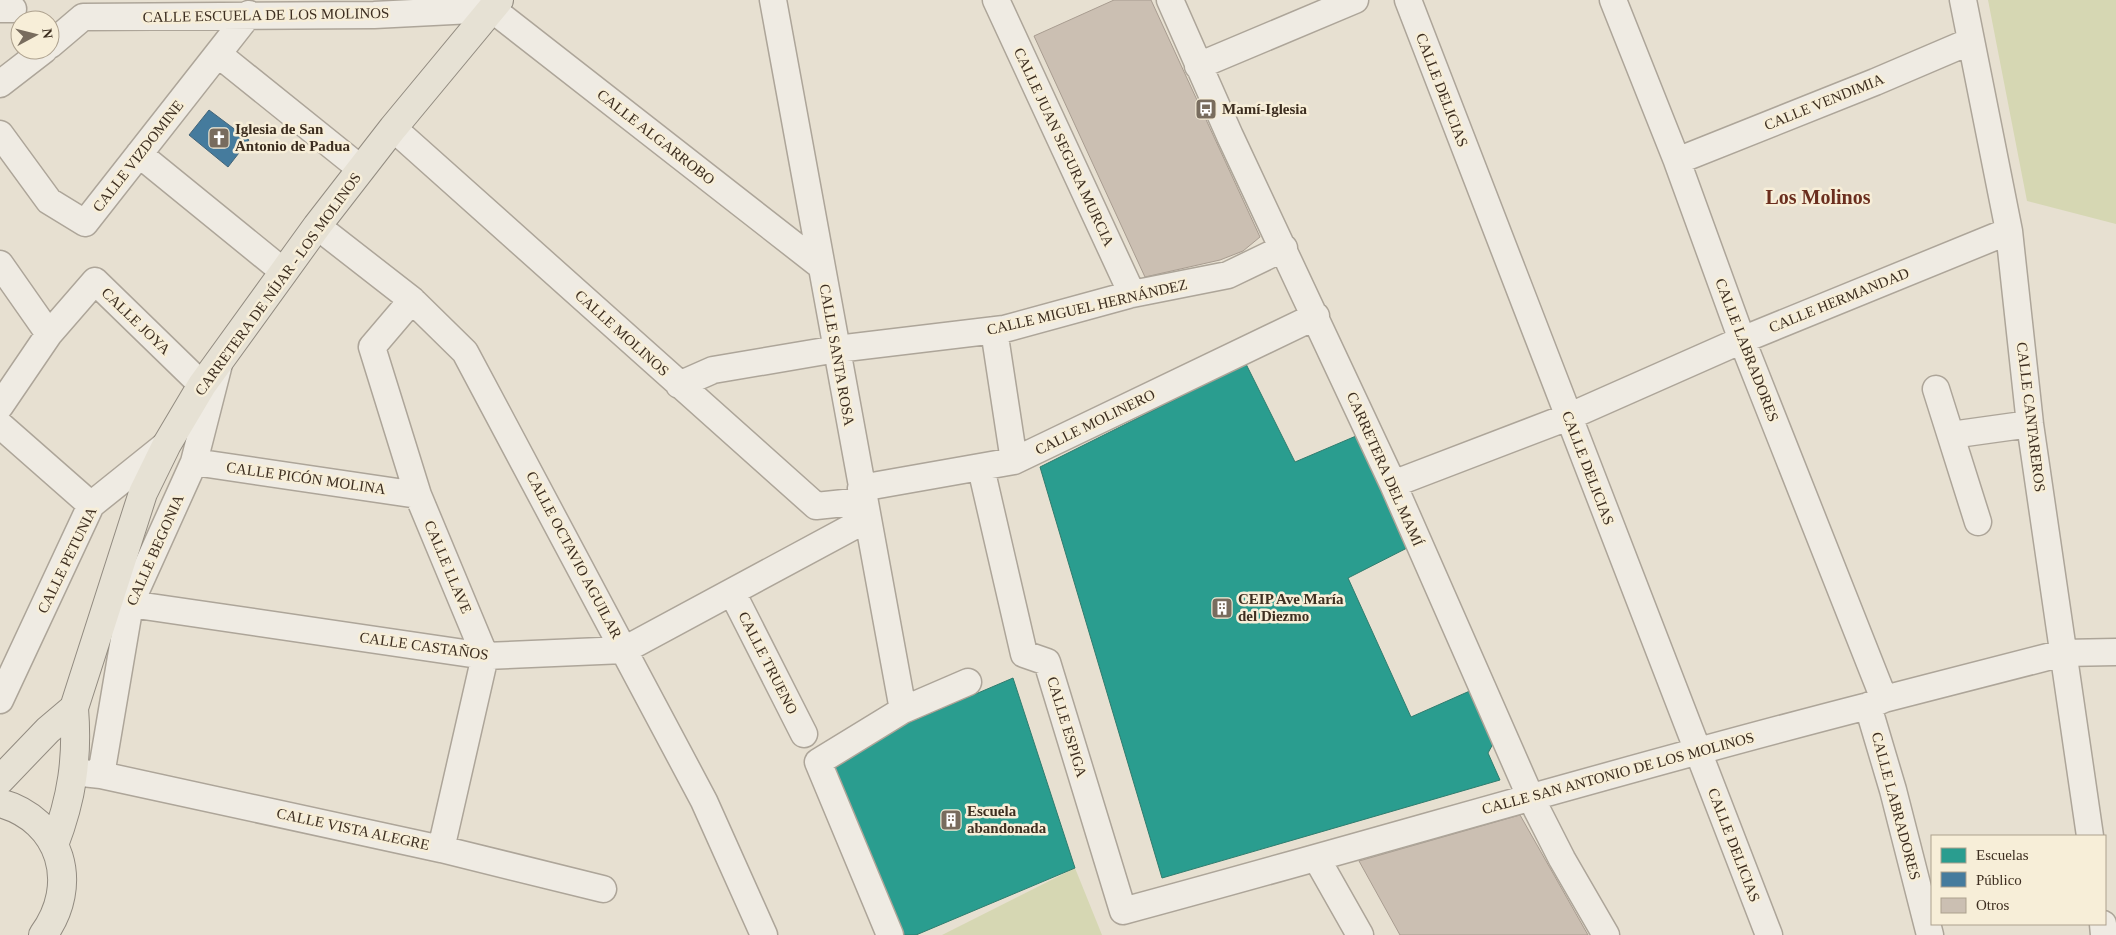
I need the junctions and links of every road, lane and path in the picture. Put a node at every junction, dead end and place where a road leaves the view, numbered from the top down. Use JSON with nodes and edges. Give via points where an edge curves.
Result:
{"nodes":[{"id":1,"x":773,"y":0,"type":"edge"},
{"id":2,"x":996,"y":0,"type":"edge"},
{"id":3,"x":1170,"y":0,"type":"edge"},
{"id":4,"x":1355,"y":0,"type":"edge"},
{"id":5,"x":1408,"y":0,"type":"edge"},
{"id":6,"x":1964,"y":0,"type":"edge"},
{"id":7,"x":1619,"y":2,"type":"edge"},
{"id":8,"x":496,"y":5,"type":"edge"},
{"id":9,"x":374,"y":7,"type":"edge"},
{"id":10,"x":82,"y":8,"type":"edge"},
{"id":11,"x":249,"y":14,"type":"junction"},
{"id":12,"x":60,"y":33,"type":"edge"},
{"id":13,"x":1971,"y":41,"type":"junction"},
{"id":14,"x":218,"y":54,"type":"junction"},
{"id":15,"x":31,"y":60,"type":"edge"},
{"id":16,"x":1198,"y":66,"type":"junction"},
{"id":17,"x":0,"y":84,"type":"edge"},
{"id":18,"x":393,"y":128,"type":"junction"},
{"id":19,"x":0,"y":134,"type":"edge"},
{"id":20,"x":139,"y":154,"type":"junction"},
{"id":21,"x":1677,"y":161,"type":"junction"},
{"id":22,"x":361,"y":170,"type":"junction"},
{"id":23,"x":317,"y":226,"type":"junction"},
{"id":24,"x":2009,"y":231,"type":"junction"},
{"id":25,"x":1284,"y":248,"type":"junction"},
{"id":26,"x":0,"y":264,"type":"edge"},
{"id":27,"x":821,"y":266,"type":"junction"},
{"id":28,"x":284,"y":272,"type":"junction"},
{"id":29,"x":1132,"y":294,"type":"junction"},
{"id":30,"x":412,"y":300,"type":"junction"},
{"id":31,"x":1316,"y":316,"type":"junction"},
{"id":32,"x":994,"y":330,"type":"junction"},
{"id":33,"x":49,"y":334,"type":"junction"},
{"id":34,"x":1742,"y":340,"type":"junction"},
{"id":35,"x":837,"y":349,"type":"junction"},
{"id":36,"x":220,"y":359,"type":"junction"},
{"id":37,"x":202,"y":384,"type":"junction"},
{"id":38,"x":679,"y":385,"type":"junction"},
{"id":39,"x":1936,"y":389,"type":"dead end"},
{"id":40,"x":0,"y":406,"type":"edge"},
{"id":41,"x":1568,"y":417,"type":"junction"},
{"id":42,"x":2030,"y":424,"type":"junction"},
{"id":43,"x":0,"y":425,"type":"edge"},
{"id":44,"x":1951,"y":435,"type":"junction"},
{"id":45,"x":167,"y":444,"type":"junction"},
{"id":46,"x":1014,"y":460,"type":"junction"},
{"id":47,"x":194,"y":462,"type":"junction"},
{"id":48,"x":981,"y":468,"type":"junction"},
{"id":49,"x":1393,"y":484,"type":"junction"},
{"id":50,"x":418,"y":495,"type":"junction"},
{"id":51,"x":864,"y":503,"type":"junction"},
{"id":52,"x":91,"y":505,"type":"junction"},
{"id":53,"x":1978,"y":522,"type":"dead end"},
{"id":54,"x":732,"y":592,"type":"junction"},
{"id":55,"x":120,"y":601,"type":"junction"},
{"id":56,"x":624,"y":650,"type":"junction"},
{"id":57,"x":2116,"y":652,"type":"edge"},
{"id":58,"x":2063,"y":653,"type":"junction"},
{"id":59,"x":485,"y":656,"type":"junction"},
{"id":60,"x":968,"y":682,"type":"dead end"},
{"id":61,"x":0,"y":700,"type":"edge"},
{"id":62,"x":1876,"y":702,"type":"junction"},
{"id":63,"x":74,"y":708,"type":"junction"},
{"id":64,"x":903,"y":710,"type":"junction"},
{"id":65,"x":804,"y":734,"type":"dead end"},
{"id":66,"x":1698,"y":749,"type":"junction"},
{"id":67,"x":73,"y":772,"type":"junction"},
{"id":68,"x":102,"y":775,"type":"junction"},
{"id":69,"x":0,"y":780,"type":"edge"},
{"id":70,"x":1530,"y":796,"type":"junction"},
{"id":71,"x":0,"y":803,"type":"edge"},
{"id":72,"x":2090,"y":835,"type":"edge"},
{"id":73,"x":54,"y":845,"type":"junction"},
{"id":74,"x":442,"y":848,"type":"junction"},
{"id":75,"x":1317,"y":858,"type":"junction"},
{"id":76,"x":603,"y":889,"type":"dead end"},
{"id":77,"x":1123,"y":911,"type":"joint"},
{"id":78,"x":44,"y":935,"type":"edge"},
{"id":79,"x":764,"y":935,"type":"edge"},
{"id":80,"x":890,"y":935,"type":"edge"},
{"id":81,"x":1360,"y":935,"type":"edge"},
{"id":82,"x":1606,"y":935,"type":"edge"},
{"id":83,"x":1769,"y":935,"type":"edge"},
{"id":84,"x":1930,"y":935,"type":"edge"}],
"edges":[{"from":1,"to":27,"type":"street","name":"CALLE SANTA ROSA"},
{"from":2,"to":29,"type":"street","name":"CALLE JUAN SEGURA MURCIA"},
{"from":3,"to":16,"type":"street","name":"CARRETERA DEL MAMÍ"},
{"from":4,"to":16,"type":"street"},
{"from":5,"to":41,"type":"street","name":"CALLE DELICIAS"},
{"from":6,"to":13,"type":"street","name":"CALLE CANTAREROS"},
{"from":7,"to":21,"type":"street","name":"CALLE LABRADORES"},
{"from":8,"to":9,"type":"street","name":"CALLE ESCUELA DE LOS MOLINOS"},
{"from":8,"to":18,"type":"main road","name":"CARRETERA DE NÍJAR - LOS MOLINOS"},
{"from":8,"to":27,"type":"street","name":"CALLE ALGARROBO"},
{"from":9,"to":11,"type":"street","name":"CALLE ESCUELA DE LOS MOLINOS"},
{"from":10,"to":11,"type":"street","name":"CALLE ESCUELA DE LOS MOLINOS"},
{"from":10,"to":12,"type":"street","name":"CALLE ESCUELA DE LOS MOLINOS"},
{"from":11,"to":14,"type":"street","name":"CALLE VIZDOMINE"},
{"from":13,"to":21,"type":"street","name":"CALLE VENDIMIA"},
{"from":13,"to":24,"type":"street","name":"CALLE CANTAREROS"},
{"from":14,"to":20,"type":"street","name":"CALLE VIZDOMINE"},
{"from":14,"to":22,"type":"street"},
{"from":15,"to":17,"type":"street"},
{"from":16,"to":25,"type":"street","name":"CARRETERA DEL MAMÍ"},
{"from":18,"to":22,"type":"main road","name":"CARRETERA DE NÍJAR - LOS MOLINOS"},
{"from":18,"to":38,"type":"street","name":"CALLE MOLINOS"},
{"from":19,"to":20,"type":"street","name":"CALLE VIZDOMINE","via":[[50,201],[85,223]]},
{"from":20,"to":28,"type":"street"},
{"from":21,"to":34,"type":"street","name":"CALLE LABRADORES"},
{"from":22,"to":23,"type":"main road","name":"CARRETERA DE NÍJAR - LOS MOLINOS"},
{"from":23,"to":28,"type":"main road","name":"CARRETERA DE NÍJAR - LOS MOLINOS"},
{"from":23,"to":30,"type":"street","name":"CALLE OCTAVIO AGUILAR"},
{"from":24,"to":34,"type":"street","name":"CALLE HERMANDAD"},
{"from":24,"to":42,"type":"street","name":"CALLE CANTAREROS"},
{"from":25,"to":29,"type":"street","name":"CALLE MIGUEL HERNÁNDEZ","via":[[1228,275]]},
{"from":25,"to":31,"type":"street","name":"CARRETERA DEL MAMÍ"},
{"from":26,"to":33,"type":"street"},
{"from":27,"to":35,"type":"street","name":"CALLE SANTA ROSA"},
{"from":28,"to":36,"type":"main road","name":"CARRETERA DE NÍJAR - LOS MOLINOS"},
{"from":29,"to":32,"type":"street","name":"CALLE MIGUEL HERNÁNDEZ"},
{"from":30,"to":50,"type":"street","name":"CALLE LLAVE","via":[[372,347]]},
{"from":30,"to":56,"type":"street","name":"CALLE OCTAVIO AGUILAR","via":[[465,352]]},
{"from":31,"to":46,"type":"street","name":"CALLE MOLINERO"},
{"from":31,"to":49,"type":"street","name":"CARRETERA DEL MAMÍ"},
{"from":32,"to":35,"type":"street","name":"CALLE MIGUEL HERNÁNDEZ"},
{"from":32,"to":46,"type":"street"},
{"from":33,"to":37,"type":"street","name":"CALLE JOYA","via":[[95,281]]},
{"from":33,"to":40,"type":"street"},
{"from":34,"to":41,"type":"street","name":"CALLE HERMANDAD"},
{"from":34,"to":62,"type":"street","name":"CALLE LABRADORES"},
{"from":35,"to":38,"type":"street","name":"CALLE MIGUEL HERNÁNDEZ","via":[[713,370]]},
{"from":35,"to":51,"type":"street","name":"CALLE SANTA ROSA"},
{"from":36,"to":37,"type":"main road","name":"CARRETERA DE NÍJAR - LOS MOLINOS"},
{"from":36,"to":47,"type":"street","name":"CALLE BEGONIA"},
{"from":37,"to":45,"type":"main road","name":"CARRETERA DE NÍJAR - LOS MOLINOS"},
{"from":38,"to":51,"type":"street","name":"CALLE MOLINOS","via":[[816,506]]},
{"from":39,"to":44,"type":"street"},
{"from":41,"to":49,"type":"street","name":"CALLE HERMANDAD"},
{"from":41,"to":66,"type":"street","name":"CALLE DELICIAS"},
{"from":42,"to":44,"type":"street"},
{"from":42,"to":58,"type":"street","name":"CALLE CANTAREROS"},
{"from":43,"to":52,"type":"street"},
{"from":44,"to":53,"type":"street"},
{"from":45,"to":52,"type":"street","name":"CALLE PETUNIA"},
{"from":45,"to":55,"type":"main road","name":"CARRETERA DE NÍJAR - LOS MOLINOS","via":[[143,493]]},
{"from":46,"to":48,"type":"street","name":"CALLE MOLINERO"},
{"from":47,"to":50,"type":"street","name":"CALLE PICÓN MOLINA"},
{"from":47,"to":55,"type":"street","name":"CALLE BEGONIA"},
{"from":48,"to":51,"type":"street","name":"CALLE MOLINERO"},
{"from":48,"to":77,"type":"street","name":"CALLE ESPIGA","via":[[1024,654],[1047,662]]},
{"from":49,"to":70,"type":"street","name":"CARRETERA DEL MAMÍ"},
{"from":50,"to":59,"type":"street","name":"CALLE LLAVE"},
{"from":51,"to":54,"type":"street","name":"CALLE CASTAÑOS"},
{"from":51,"to":64,"type":"street","name":"CALLE SANTA ROSA"},
{"from":52,"to":61,"type":"street","name":"CALLE PETUNIA"},
{"from":54,"to":56,"type":"street","name":"CALLE CASTAÑOS"},
{"from":54,"to":65,"type":"street","name":"CALLE TRUENO"},
{"from":55,"to":59,"type":"street","name":"CALLE CASTAÑOS"},
{"from":55,"to":63,"type":"main road","name":"CARRETERA DE NÍJAR - LOS MOLINOS"},
{"from":55,"to":68,"type":"street","name":"CALLE BEGONIA"},
{"from":56,"to":59,"type":"street","name":"CALLE CASTAÑOS"},
{"from":56,"to":79,"type":"street","name":"CALLE OCTAVIO AGUILAR","via":[[704,801]]},
{"from":57,"to":58,"type":"street","name":"CALLE SAN ANTONIO DE LOS MOLINOS"},
{"from":58,"to":62,"type":"street","name":"CALLE SAN ANTONIO DE LOS MOLINOS"},
{"from":58,"to":72,"type":"street","name":"CALLE CANTAREROS"},
{"from":59,"to":74,"type":"street"},
{"from":60,"to":64,"type":"street"},
{"from":62,"to":66,"type":"street","name":"CALLE SAN ANTONIO DE LOS MOLINOS"},
{"from":62,"to":84,"type":"street","name":"CALLE LABRADORES","via":[[1893,790]]},
{"from":63,"to":67,"type":"main road","via":[[76,744]]},
{"from":63,"to":69,"type":"main road"},
{"from":64,"to":80,"type":"street","via":[[818,762]]},
{"from":66,"to":70,"type":"street","name":"CALLE SAN ANTONIO DE LOS MOLINOS"},
{"from":66,"to":83,"type":"street","name":"CALLE DELICIAS"},
{"from":67,"to":68,"type":"street","name":"CALLE VISTA ALEGRE"},
{"from":67,"to":73,"type":"main road","via":[[67,811]]},
{"from":68,"to":74,"type":"street","name":"CALLE VISTA ALEGRE"},
{"from":70,"to":75,"type":"street","name":"CALLE SAN ANTONIO DE LOS MOLINOS"},
{"from":70,"to":82,"type":"street","name":"CARRETERA DEL MAMÍ"},
{"from":71,"to":73,"type":"main road","via":[[29,816]]},
{"from":73,"to":78,"type":"main road","via":[[61,864],[62,893],[53,921]]},
{"from":74,"to":76,"type":"street","name":"CALLE VISTA ALEGRE"},
{"from":75,"to":77,"type":"street","name":"CALLE SAN ANTONIO DE LOS MOLINOS"},
{"from":75,"to":81,"type":"street"}]}
